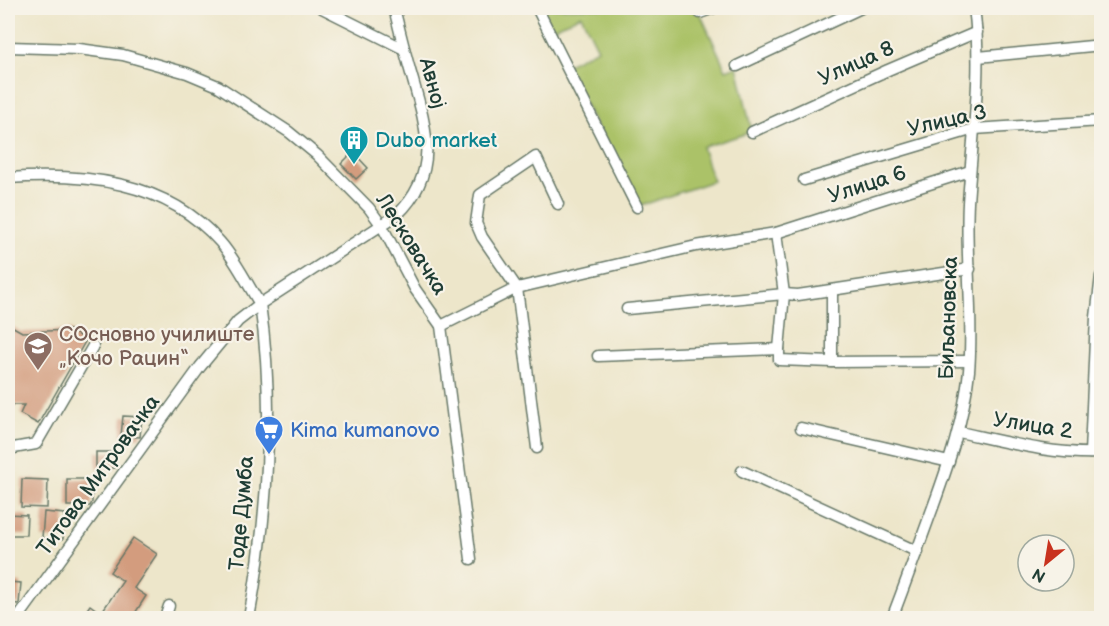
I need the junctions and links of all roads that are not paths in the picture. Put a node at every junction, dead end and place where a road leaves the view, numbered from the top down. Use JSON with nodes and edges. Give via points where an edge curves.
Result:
{"nodes":[{"id":1,"x":322,"y":8,"type":"edge"},
{"id":2,"x":394,"y":8,"type":"edge"},
{"id":3,"x":537,"y":8,"type":"edge"},
{"id":4,"x":714,"y":8,"type":"edge"},
{"id":5,"x":861,"y":8,"type":"edge"},
{"id":6,"x":974,"y":8,"type":"edge"},
{"id":7,"x":700,"y":13,"type":"dead end"},
{"id":8,"x":977,"y":32,"type":"junction"},
{"id":9,"x":1101,"y":45,"type":"edge"},
{"id":10,"x":8,"y":46,"type":"edge"},
{"id":11,"x":404,"y":49,"type":"junction"},
{"id":12,"x":978,"y":57,"type":"junction"},
{"id":13,"x":737,"y":66,"type":"dead end"},
{"id":14,"x":1101,"y":121,"type":"edge"},
{"id":15,"x":974,"y":129,"type":"junction"},
{"id":16,"x":752,"y":132,"type":"dead end"},
{"id":17,"x":970,"y":171,"type":"junction"},
{"id":18,"x":8,"y":178,"type":"edge"},
{"id":19,"x":804,"y":180,"type":"dead end"},
{"id":20,"x":558,"y":204,"type":"dead end"},
{"id":21,"x":637,"y":207,"type":"dead end"},
{"id":22,"x":382,"y":225,"type":"junction"},
{"id":23,"x":776,"y":233,"type":"junction"},
{"id":24,"x":970,"y":269,"type":"junction"},
{"id":25,"x":1101,"y":276,"type":"edge"},
{"id":26,"x":517,"y":288,"type":"junction"},
{"id":27,"x":832,"y":291,"type":"junction"},
{"id":28,"x":784,"y":294,"type":"junction"},
{"id":29,"x":260,"y":304,"type":"junction"},
{"id":30,"x":627,"y":309,"type":"dead end"},
{"id":31,"x":441,"y":326,"type":"junction"},
{"id":32,"x":93,"y":346,"type":"dead end"},
{"id":33,"x":779,"y":349,"type":"junction"},
{"id":34,"x":598,"y":356,"type":"dead end"},
{"id":35,"x":969,"y":360,"type":"junction"},
{"id":36,"x":832,"y":362,"type":"junction"},
{"id":37,"x":801,"y":428,"type":"dead end"},
{"id":38,"x":958,"y":432,"type":"junction"},
{"id":39,"x":537,"y":448,"type":"dead end"},
{"id":40,"x":8,"y":449,"type":"edge"},
{"id":41,"x":1090,"y":453,"type":"junction"},
{"id":42,"x":1101,"y":453,"type":"edge"},
{"id":43,"x":949,"y":462,"type":"junction"},
{"id":44,"x":742,"y":471,"type":"dead end"},
{"id":45,"x":918,"y":552,"type":"junction"},
{"id":46,"x":471,"y":560,"type":"dead end"},
{"id":47,"x":169,"y":606,"type":"dead end"},
{"id":48,"x":18,"y":618,"type":"edge"},
{"id":49,"x":165,"y":618,"type":"edge"},
{"id":50,"x":249,"y":618,"type":"edge"},
{"id":51,"x":892,"y":618,"type":"edge"}],
"edges":[{"from":1,"to":11,"type":"street"},
{"from":2,"to":11,"type":"street","name":"Авној"},
{"from":3,"to":21,"type":"street"},
{"from":4,"to":7,"type":"street"},
{"from":5,"to":13,"type":"street"},
{"from":6,"to":8,"type":"street","name":"Биљановска"},
{"from":8,"to":12,"type":"street","name":"Биљановска"},
{"from":8,"to":16,"type":"street","name":"Улица 8"},
{"from":9,"to":12,"type":"street"},
{"from":10,"to":22,"type":"street","name":"Лесковачка","via":[[123,55],[218,86],[265,115],[317,155]]},
{"from":11,"to":22,"type":"street","name":"Авној","via":[[427,143],[425,166],[410,202]]},
{"from":12,"to":15,"type":"street","name":"Биљановска"},
{"from":14,"to":15,"type":"street","name":"Улица 3"},
{"from":15,"to":17,"type":"street","name":"Биљановска"},
{"from":15,"to":19,"type":"street","name":"Улица 3"},
{"from":17,"to":23,"type":"street","name":"Улица 6"},
{"from":17,"to":24,"type":"street","name":"Биљановска"},
{"from":18,"to":29,"type":"street","via":[[70,176],[103,180],[172,203],[220,242]]},
{"from":20,"to":26,"type":"street","via":[[536,157],[480,195],[477,223],[482,237]]},
{"from":22,"to":29,"type":"street"},
{"from":22,"to":31,"type":"street","name":"Лесковачка","via":[[415,289]]},
{"from":23,"to":26,"type":"street","name":"Улица 6","via":[[696,246]]},
{"from":23,"to":28,"type":"street"},
{"from":24,"to":27,"type":"street"},
{"from":24,"to":35,"type":"street","name":"Биљановска"},
{"from":25,"to":41,"type":"street"},
{"from":26,"to":31,"type":"street","name":"Улица 6"},
{"from":26,"to":39,"type":"street"},
{"from":27,"to":28,"type":"street"},
{"from":27,"to":36,"type":"street"},
{"from":28,"to":30,"type":"street"},
{"from":28,"to":33,"type":"street"},
{"from":29,"to":48,"type":"street","name":"Титова Митровачка","via":[[238,321],[200,367]]},
{"from":29,"to":50,"type":"street","name":"Тоде Думба","via":[[267,369],[266,463]]},
{"from":31,"to":46,"type":"street","name":"Лесковачка"},
{"from":32,"to":40,"type":"street","via":[[36,444]]},
{"from":33,"to":34,"type":"street"},
{"from":33,"to":36,"type":"street","via":[[779,360]]},
{"from":35,"to":36,"type":"street"},
{"from":35,"to":38,"type":"street","name":"Биљановска"},
{"from":37,"to":43,"type":"street"},
{"from":38,"to":41,"type":"street","name":"Улица 2","via":[[1026,447]]},
{"from":38,"to":43,"type":"street","name":"Биљановска"},
{"from":41,"to":42,"type":"street","name":"Улица 2"},
{"from":43,"to":45,"type":"street","name":"Биљановска"},
{"from":44,"to":45,"type":"street"},
{"from":45,"to":51,"type":"street","name":"Биљановска"},
{"from":47,"to":49,"type":"street"}]}
